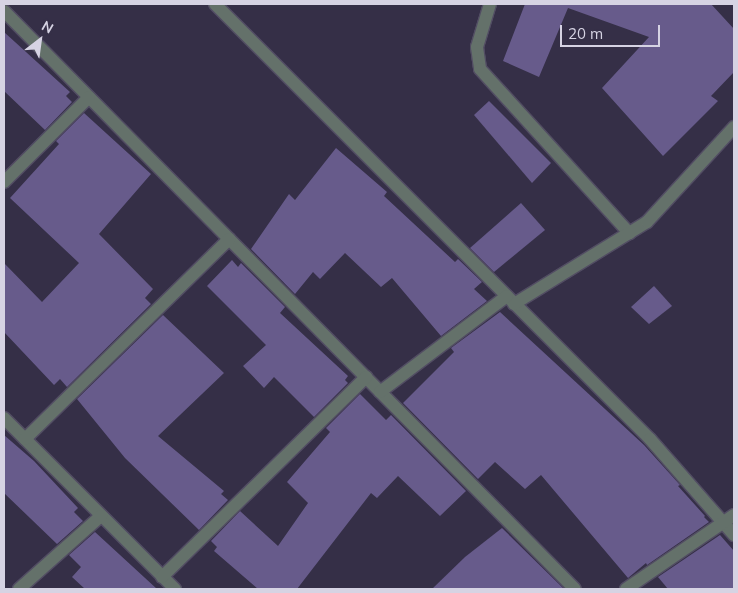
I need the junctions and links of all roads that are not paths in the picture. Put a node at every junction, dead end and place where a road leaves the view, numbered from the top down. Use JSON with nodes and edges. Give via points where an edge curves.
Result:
{"nodes":[{"id":1,"x":215,"y":4,"type":"edge"},
{"id":2,"x":490,"y":4,"type":"edge"},
{"id":3,"x":4,"y":11,"type":"edge"},
{"id":4,"x":90,"y":97,"type":"junction"},
{"id":5,"x":734,"y":127,"type":"edge"},
{"id":6,"x":4,"y":182,"type":"edge"},
{"id":7,"x":629,"y":234,"type":"junction"},
{"id":8,"x":229,"y":239,"type":"junction"},
{"id":9,"x":511,"y":300,"type":"junction"},
{"id":10,"x":366,"y":377,"type":"junction"},
{"id":11,"x":380,"y":392,"type":"junction"},
{"id":12,"x":4,"y":418,"type":"edge"},
{"id":13,"x":25,"y":439,"type":"junction"},
{"id":14,"x":734,"y":515,"type":"edge"},
{"id":15,"x":101,"y":516,"type":"junction"},
{"id":16,"x":723,"y":522,"type":"junction"},
{"id":17,"x":734,"y":535,"type":"edge"},
{"id":18,"x":162,"y":577,"type":"junction"},
{"id":19,"x":19,"y":589,"type":"edge"},
{"id":20,"x":175,"y":589,"type":"edge"},
{"id":21,"x":575,"y":589,"type":"edge"},
{"id":22,"x":626,"y":589,"type":"edge"}],
"edges":[{"from":1,"to":9,"type":"street"},
{"from":2,"to":7,"type":"street","via":[[477,47],[480,69]]},
{"from":3,"to":4,"type":"street"},
{"from":4,"to":6,"type":"street"},
{"from":4,"to":8,"type":"street"},
{"from":5,"to":7,"type":"street","via":[[647,222]]},
{"from":7,"to":9,"type":"street"},
{"from":8,"to":10,"type":"street"},
{"from":8,"to":13,"type":"street"},
{"from":9,"to":11,"type":"street"},
{"from":9,"to":16,"type":"street","via":[[650,438]]},
{"from":10,"to":11,"type":"street"},
{"from":10,"to":18,"type":"street"},
{"from":11,"to":21,"type":"street"},
{"from":12,"to":13,"type":"street"},
{"from":13,"to":15,"type":"street"},
{"from":14,"to":16,"type":"street"},
{"from":15,"to":18,"type":"street"},
{"from":15,"to":19,"type":"street"},
{"from":16,"to":17,"type":"street"},
{"from":16,"to":22,"type":"street"},
{"from":18,"to":20,"type":"street"}]}
